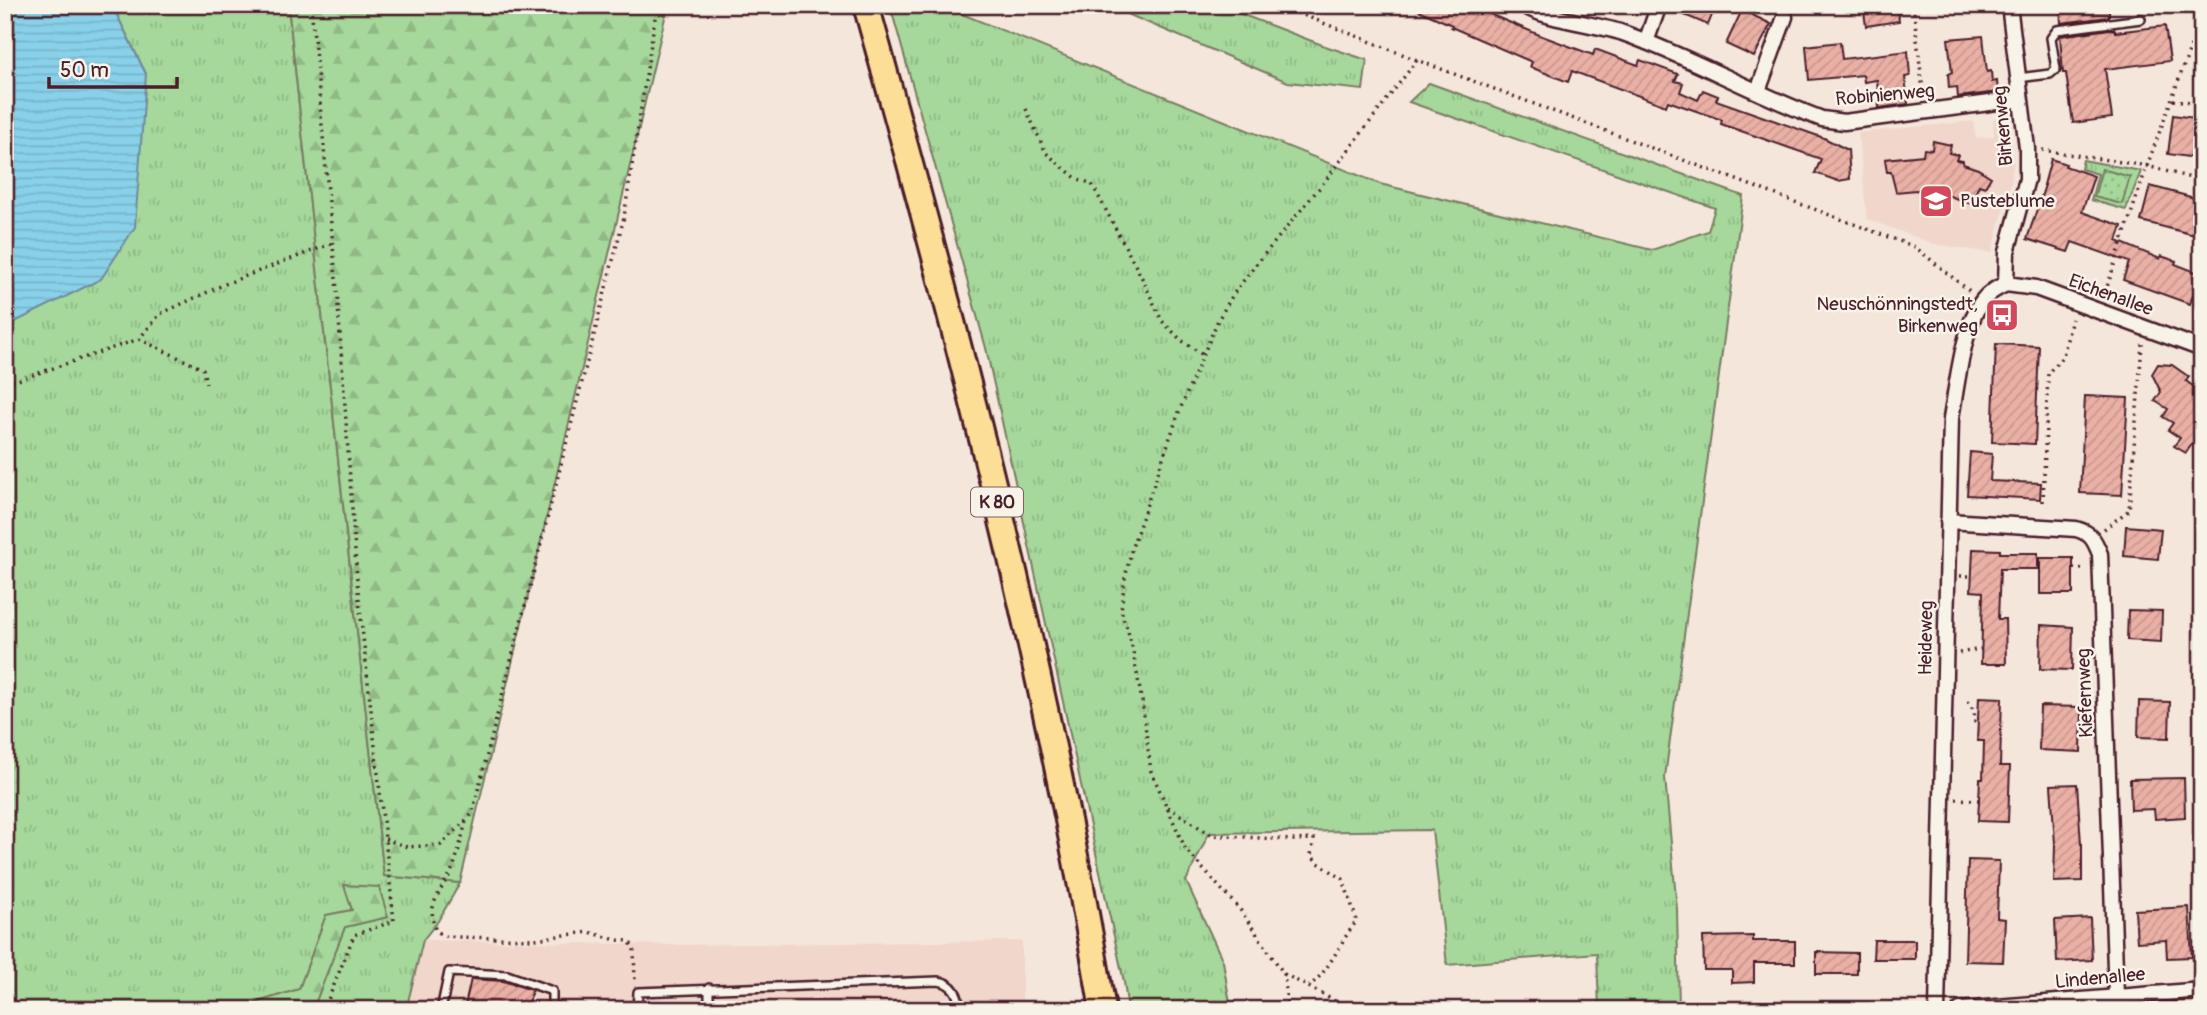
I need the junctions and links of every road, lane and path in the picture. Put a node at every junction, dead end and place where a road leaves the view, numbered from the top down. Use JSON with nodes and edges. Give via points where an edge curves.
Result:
{"nodes":[{"id":1,"x":311,"y":5,"type":"edge"},
{"id":2,"x":657,"y":5,"type":"edge"},
{"id":3,"x":866,"y":5,"type":"edge"},
{"id":4,"x":1278,"y":5,"type":"edge"},
{"id":5,"x":1524,"y":5,"type":"edge"},
{"id":6,"x":1659,"y":5,"type":"edge"},
{"id":7,"x":1913,"y":5,"type":"edge"},
{"id":8,"x":2009,"y":5,"type":"edge"},
{"id":9,"x":1785,"y":17,"type":"dead end"},
{"id":10,"x":2141,"y":19,"type":"dead end"},
{"id":11,"x":2202,"y":39,"type":"edge"},
{"id":12,"x":1646,"y":42,"type":"junction"},
{"id":13,"x":1417,"y":60,"type":"junction"},
{"id":14,"x":2018,"y":78,"type":"junction"},
{"id":15,"x":1758,"y":91,"type":"junction"},
{"id":16,"x":2020,"y":99,"type":"junction"},
{"id":17,"x":2173,"y":100,"type":"junction"},
{"id":18,"x":2202,"y":103,"type":"edge"},
{"id":19,"x":1026,"y":109,"type":"dead end"},
{"id":20,"x":1925,"y":111,"type":"junction"},
{"id":21,"x":2027,"y":148,"type":"junction"},
{"id":22,"x":2147,"y":166,"type":"junction"},
{"id":23,"x":2202,"y":181,"type":"edge"},
{"id":24,"x":333,"y":243,"type":"junction"},
{"id":25,"x":2006,"y":284,"type":"junction"},
{"id":26,"x":1982,"y":301,"type":"junction"},
{"id":27,"x":2102,"y":301,"type":"dead end"},
{"id":28,"x":2072,"y":319,"type":"dead end"},
{"id":29,"x":139,"y":339,"type":"junction"},
{"id":30,"x":2142,"y":344,"type":"dead end"},
{"id":31,"x":2202,"y":349,"type":"edge"},
{"id":32,"x":1203,"y":355,"type":"junction"},
{"id":33,"x":5,"y":380,"type":"edge"},
{"id":34,"x":206,"y":384,"type":"dead end"},
{"id":35,"x":2043,"y":502,"type":"dead end"},
{"id":36,"x":1948,"y":522,"type":"junction"},
{"id":37,"x":2102,"y":530,"type":"dead end"},
{"id":38,"x":2073,"y":568,"type":"dead end"},
{"id":39,"x":2091,"y":569,"type":"dead end"},
{"id":40,"x":1981,"y":649,"type":"dead end"},
{"id":41,"x":1954,"y":652,"type":"dead end"},
{"id":42,"x":1968,"y":701,"type":"dead end"},
{"id":43,"x":1978,"y":723,"type":"dead end"},
{"id":44,"x":1951,"y":799,"type":"dead end"},
{"id":45,"x":1979,"y":800,"type":"dead end"},
{"id":46,"x":1167,"y":806,"type":"junction"},
{"id":47,"x":467,"y":820,"type":"junction"},
{"id":48,"x":384,"y":839,"type":"junction"},
{"id":49,"x":1284,"y":974,"type":"junction"},
{"id":50,"x":1308,"y":986,"type":"junction"},
{"id":51,"x":709,"y":988,"type":"junction"},
{"id":52,"x":2202,"y":990,"type":"edge"},
{"id":53,"x":638,"y":992,"type":"junction"},
{"id":54,"x":2116,"y":996,"type":"junction"},
{"id":55,"x":2062,"y":1005,"type":"edge"},
{"id":56,"x":1102,"y":1008,"type":"edge"},
{"id":57,"x":324,"y":1010,"type":"edge"},
{"id":58,"x":441,"y":1010,"type":"edge"},
{"id":59,"x":552,"y":1010,"type":"edge"},
{"id":60,"x":637,"y":1010,"type":"edge"},
{"id":61,"x":709,"y":1010,"type":"edge"},
{"id":62,"x":959,"y":1010,"type":"edge"},
{"id":63,"x":1288,"y":1010,"type":"edge"},
{"id":64,"x":1352,"y":1010,"type":"edge"},
{"id":65,"x":1937,"y":1010,"type":"edge"},
{"id":66,"x":1960,"y":1010,"type":"edge"}],
"edges":[{"from":1,"to":24,"type":"path"},
{"from":2,"to":47,"type":"path","via":[[624,217]]},
{"from":3,"to":56,"type":"highway","number":"K 80","via":[[961,352],[1035,662]]},
{"from":4,"to":13,"type":"path"},
{"from":5,"to":12,"type":"street","name":"Robinienweg"},
{"from":6,"to":12,"type":"street"},
{"from":7,"to":20,"type":"path"},
{"from":8,"to":14,"type":"street","name":"Birkenweg"},
{"from":9,"to":15,"type":"street"},
{"from":10,"to":14,"type":"lane","via":[[2057,30],[2051,38],[2056,69]]},
{"from":11,"to":17,"type":"path","via":[[2193,41]]},
{"from":12,"to":15,"type":"street","name":"Robinienweg"},
{"from":13,"to":26,"type":"path","via":[[1915,247]]},
{"from":13,"to":32,"type":"path","via":[[1234,293]]},
{"from":14,"to":16,"type":"street","name":"Birkenweg"},
{"from":15,"to":20,"type":"street","name":"Robinienweg","via":[[1822,119],[1844,122]]},
{"from":16,"to":20,"type":"street","name":"Robinienweg"},
{"from":16,"to":21,"type":"street","name":"Birkenweg"},
{"from":17,"to":18,"type":"path"},
{"from":17,"to":22,"type":"path"},
{"from":19,"to":32,"type":"path","via":[[1046,153],[1076,178],[1092,184],[1162,321]]},
{"from":21,"to":22,"type":"path"},
{"from":21,"to":25,"type":"street","name":"Birkenweg","via":[[2027,179],[2007,252]]},
{"from":22,"to":23,"type":"path"},
{"from":22,"to":27,"type":"path"},
{"from":24,"to":29,"type":"path","via":[[160,314]]},
{"from":24,"to":48,"type":"path","via":[[357,581]]},
{"from":25,"to":26,"type":"street"},
{"from":25,"to":31,"type":"street","name":"Eichenallee","via":[[2036,288]]},
{"from":26,"to":36,"type":"street","name":"Heideweg","via":[[1971,323],[1951,418]]},
{"from":28,"to":35,"type":"path","via":[[2063,356],[2048,373]]},
{"from":29,"to":33,"type":"path","via":[[15,381]]},
{"from":29,"to":34,"type":"path","via":[[203,369]]},
{"from":30,"to":37,"type":"path","via":[[2129,510]]},
{"from":32,"to":46,"type":"path","via":[[1132,547],[1121,610],[1133,653],[1151,771]]},
{"from":36,"to":54,"type":"street","name":"Kiefernweg","via":[[2076,529],[2093,537],[2100,554]]},
{"from":36,"to":65,"type":"street","name":"Heideweg"},
{"from":38,"to":39,"type":"path"},
{"from":40,"to":41,"type":"path"},
{"from":42,"to":43,"type":"path"},
{"from":44,"to":45,"type":"path"},
{"from":46,"to":49,"type":"path","via":[[1186,850],[1241,911]]},
{"from":46,"to":50,"type":"path","via":[[1211,835],[1314,839],[1311,855],[1343,879],[1357,921],[1320,978]]},
{"from":47,"to":48,"type":"path","via":[[441,845],[407,847]]},
{"from":47,"to":53,"type":"path","via":[[453,868],[433,906],[436,932],[535,939],[589,932],[629,941],[634,948]]},
{"from":48,"to":57,"type":"path","via":[[394,921],[354,934]]},
{"from":49,"to":50,"type":"path"},
{"from":49,"to":63,"type":"path"},
{"from":50,"to":64,"type":"path"},
{"from":51,"to":53,"type":"lane"},
{"from":51,"to":61,"type":"lane"},
{"from":51,"to":62,"type":"lane","via":[[938,981],[955,989]]},
{"from":52,"to":54,"type":"street","name":"Lindenallee"},
{"from":53,"to":60,"type":"lane"},
{"from":54,"to":55,"type":"street","name":"Lindenallee"},
{"from":55,"to":66,"type":"street","name":"Lindenallee"},
{"from":58,"to":59,"type":"lane","via":[[449,972],[507,975],[552,991]]}]}
